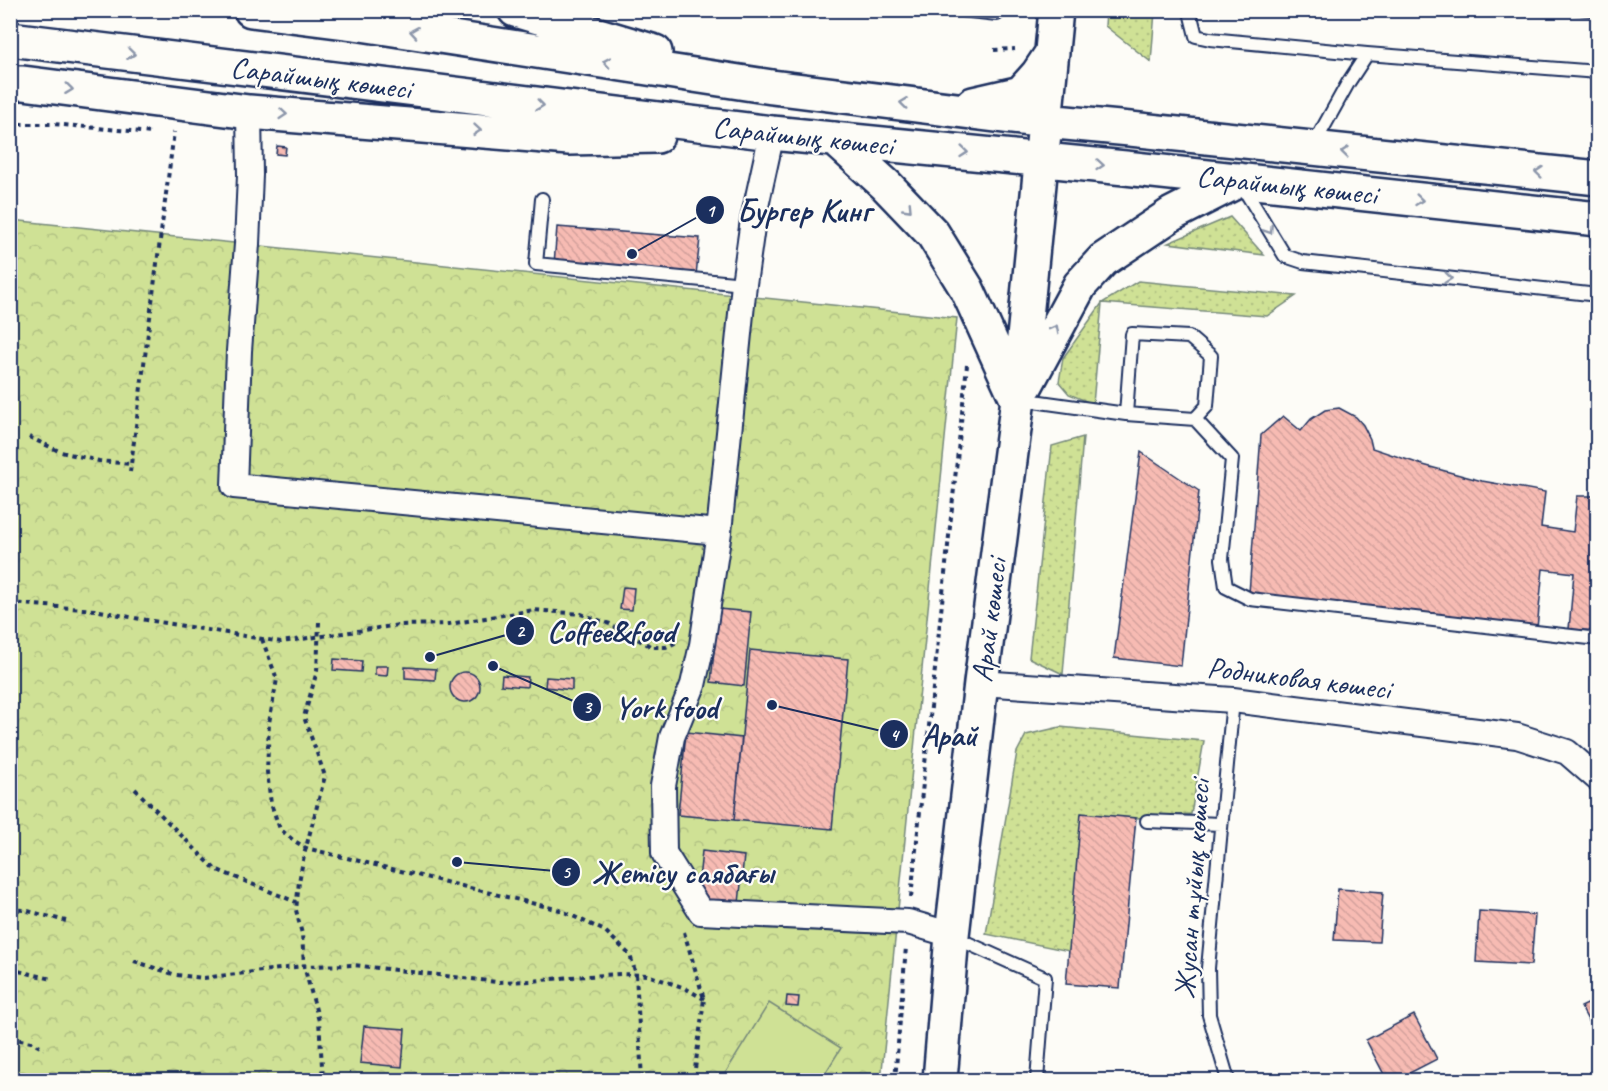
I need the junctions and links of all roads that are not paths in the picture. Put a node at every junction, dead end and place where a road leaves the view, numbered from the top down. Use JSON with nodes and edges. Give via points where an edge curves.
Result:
{"nodes":[{"id":1,"x":251,"y":10,"type":"edge"},
{"id":2,"x":515,"y":10,"type":"edge"},
{"id":3,"x":961,"y":10,"type":"edge"},
{"id":4,"x":1056,"y":10,"type":"edge"},
{"id":5,"x":1191,"y":10,"type":"edge"},
{"id":6,"x":997,"y":14,"type":"dead end"},
{"id":7,"x":10,"y":39,"type":"edge"},
{"id":8,"x":1052,"y":52,"type":"junction"},
{"id":9,"x":1367,"y":54,"type":"junction"},
{"id":10,"x":1598,"y":72,"type":"edge"},
{"id":11,"x":10,"y":83,"type":"edge"},
{"id":12,"x":772,"y":87,"type":"junction"},
{"id":13,"x":941,"y":108,"type":"junction"},
{"id":14,"x":249,"y":112,"type":"junction"},
{"id":15,"x":1045,"y":121,"type":"junction"},
{"id":16,"x":772,"y":134,"type":"junction"},
{"id":17,"x":835,"y":139,"type":"junction"},
{"id":18,"x":1312,"y":149,"type":"junction"},
{"id":19,"x":1041,"y":160,"type":"junction"},
{"id":20,"x":1598,"y":178,"type":"edge"},
{"id":21,"x":1239,"y":180,"type":"junction"},
{"id":22,"x":542,"y":199,"type":"dead end"},
{"id":23,"x":1598,"y":219,"type":"edge"},
{"id":24,"x":744,"y":284,"type":"junction"},
{"id":25,"x":1598,"y":295,"type":"edge"},
{"id":26,"x":1017,"y":399,"type":"junction"},
{"id":27,"x":1126,"y":414,"type":"junction"},
{"id":28,"x":1195,"y":419,"type":"junction"},
{"id":29,"x":719,"y":532,"type":"junction"},
{"id":30,"x":1598,"y":639,"type":"edge"},
{"id":31,"x":981,"y":683,"type":"junction"},
{"id":32,"x":1233,"y":699,"type":"junction"},
{"id":33,"x":1598,"y":779,"type":"edge"},
{"id":34,"x":1147,"y":821,"type":"dead end"},
{"id":35,"x":1221,"y":824,"type":"junction"},
{"id":36,"x":952,"y":935,"type":"junction"},
{"id":37,"x":940,"y":1080,"type":"edge"},
{"id":38,"x":1038,"y":1080,"type":"edge"},
{"id":39,"x":1228,"y":1080,"type":"edge"}],
"edges":[{"from":12,"to":1,"type":"main road","name":"Сарайшық көшесі","one_way":true},
{"from":2,"to":12,"type":"main road"},
{"from":3,"to":6,"type":"lane"},
{"from":4,"to":8,"type":"main road","name":"Арай көшесі"},
{"from":5,"to":9,"type":"lane","via":[[1196,36]]},
{"from":7,"to":16,"type":"main road","name":"Сарайшық көшесі","one_way":true},
{"from":8,"to":13,"type":"main road","via":[[1021,93]]},
{"from":8,"to":15,"type":"main road","name":"Арай көшесі"},
{"from":9,"to":10,"type":"lane"},
{"from":9,"to":18,"type":"lane"},
{"from":11,"to":14,"type":"main road","one_way":true},
{"from":13,"to":12,"type":"main road","name":"Сарайшық көшесі","one_way":true},
{"from":13,"to":15,"type":"main road","name":"Сарайшық көшесі"},
{"from":14,"to":16,"type":"main road","one_way":true,"via":[[569,138]]},
{"from":14,"to":29,"type":"street","via":[[250,176],[234,486]]},
{"from":15,"to":18,"type":"main road","name":"Сарайшық көшесі"},
{"from":15,"to":19,"type":"main road","name":"Арай көшесі"},
{"from":16,"to":17,"type":"main road","name":"Сарайшық көшесі"},
{"from":16,"to":24,"type":"street"},
{"from":17,"to":19,"type":"main road","name":"Сарайшық көшесі","one_way":true},
{"from":17,"to":26,"type":"main road","one_way":true,"via":[[933,234],[967,290]]},
{"from":20,"to":18,"type":"main road","name":"Сарайшық көшесі","one_way":true},
{"from":19,"to":21,"type":"main road","name":"Сарайшық көшесі","one_way":true},
{"from":19,"to":26,"type":"main road","name":"Арай көшесі"},
{"from":21,"to":23,"type":"main road","name":"Сарайшық көшесі","one_way":true},
{"from":21,"to":25,"type":"lane","one_way":true,"via":[[1285,256],[1303,262]]},
{"from":26,"to":21,"type":"main road","one_way":true,"via":[[1080,285],[1103,260],[1172,214]]},
{"from":22,"to":24,"type":"lane","via":[[536,264]]},
{"from":24,"to":29,"type":"street"},
{"from":26,"to":27,"type":"lane"},
{"from":26,"to":31,"type":"main road","name":"Арай көшесі"},
{"from":27,"to":28,"type":"lane"},
{"from":27,"to":28,"type":"lane","via":[[1132,334],[1189,337],[1211,356],[1207,406]]},
{"from":28,"to":30,"type":"lane","via":[[1232,459],[1222,559],[1226,587],[1250,599]]},
{"from":29,"to":36,"type":"street","via":[[702,645],[693,685],[672,737],[663,786],[664,853],[700,912],[908,922]]},
{"from":31,"to":32,"type":"street","name":"Родниковая көшесі"},
{"from":31,"to":36,"type":"main road","name":"Арай көшесі"},
{"from":32,"to":33,"type":"street","name":"Родниковая көшесі","via":[[1517,736],[1567,752]]},
{"from":32,"to":35,"type":"lane","name":"Жусан тұйық көшесі"},
{"from":34,"to":35,"type":"lane"},
{"from":35,"to":39,"type":"lane","name":"Жусан тұйық көшесі","via":[[1208,968],[1209,1015]]},
{"from":36,"to":37,"type":"main road","name":"Арай көшесі"},
{"from":36,"to":38,"type":"lane","via":[[1045,978]]}]}
